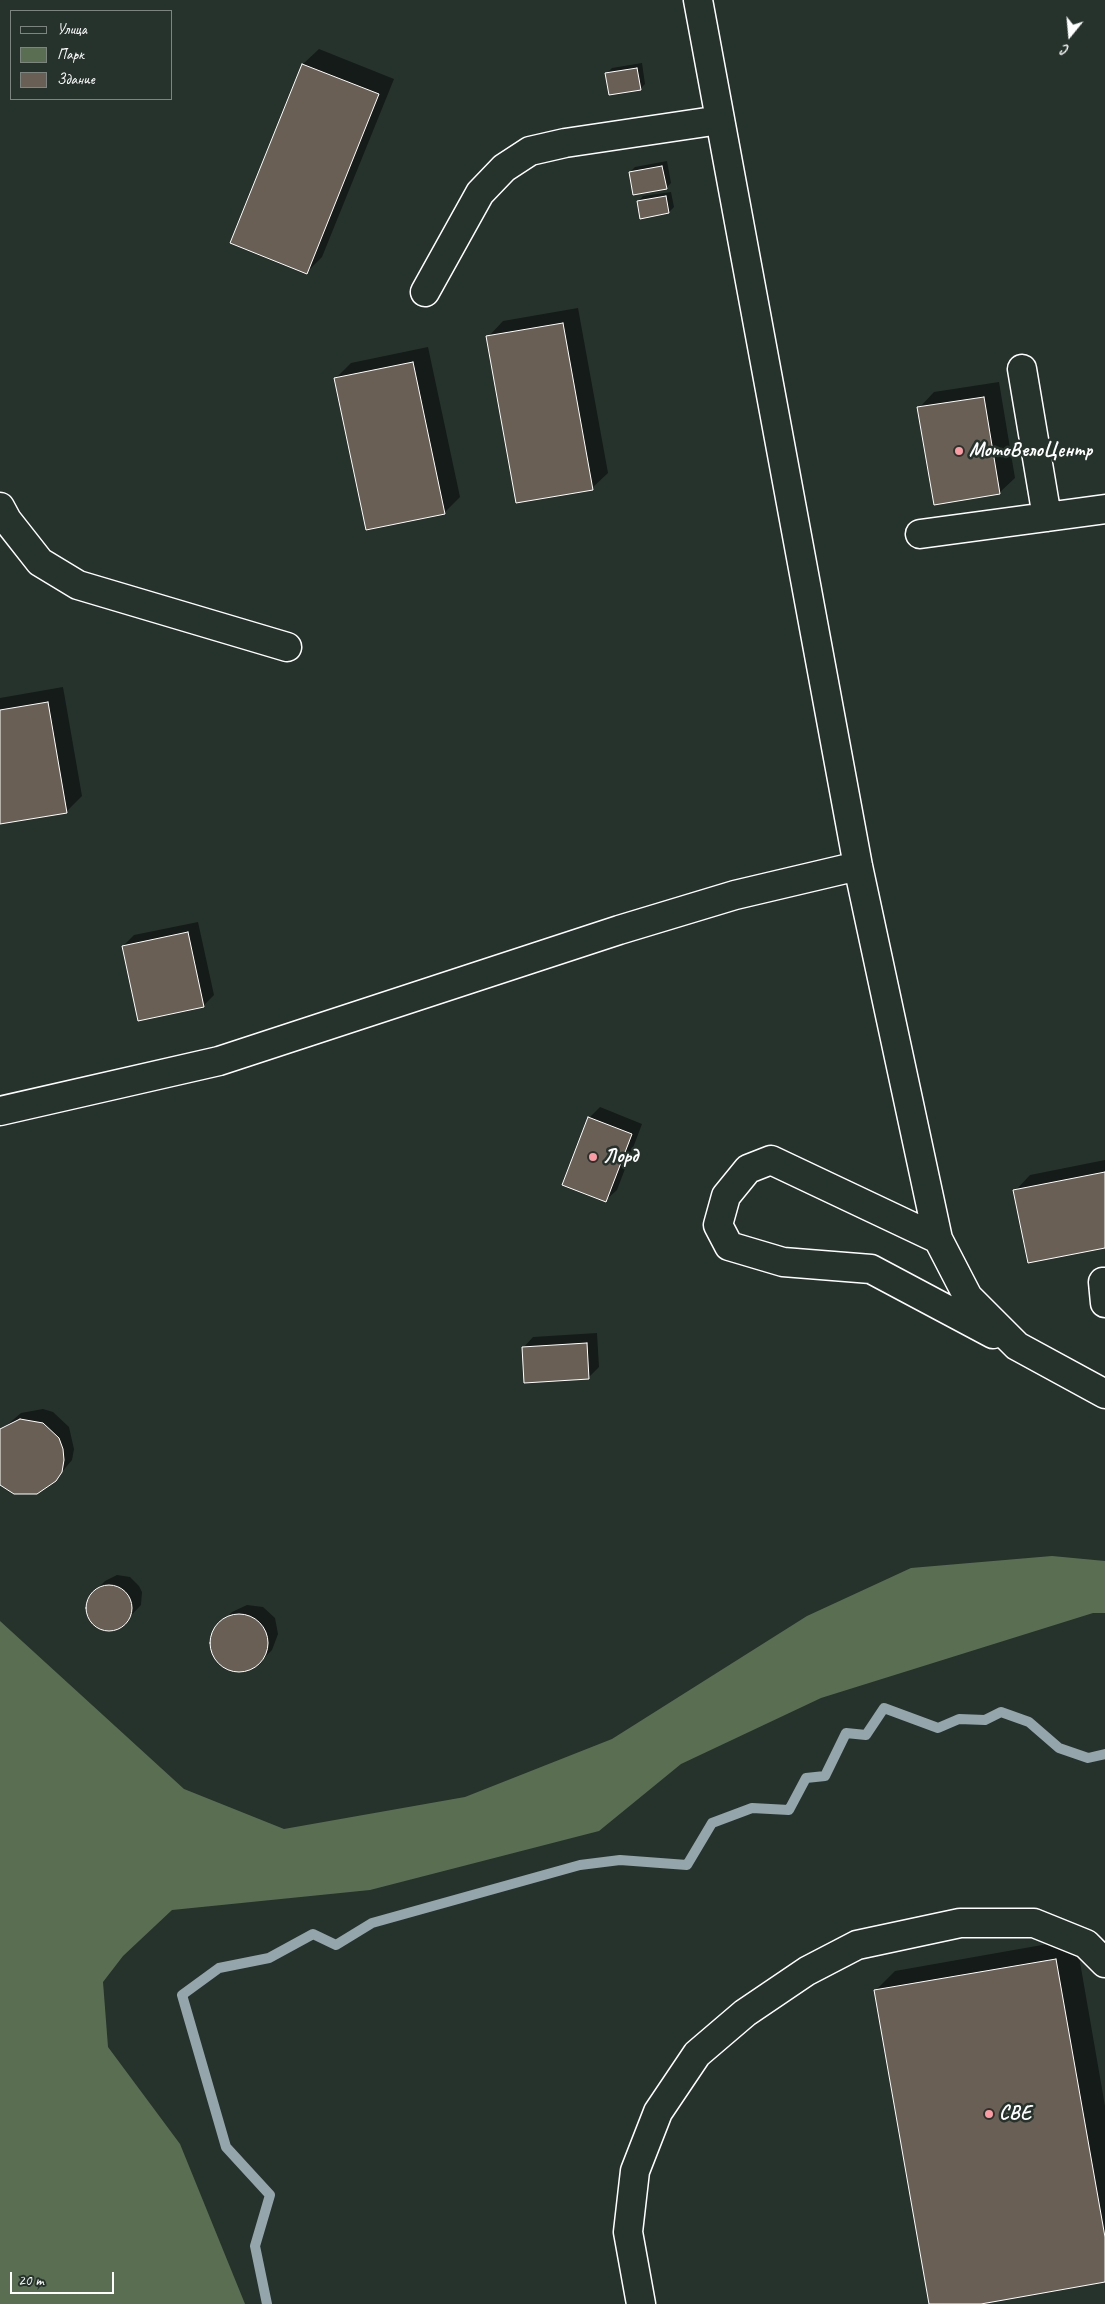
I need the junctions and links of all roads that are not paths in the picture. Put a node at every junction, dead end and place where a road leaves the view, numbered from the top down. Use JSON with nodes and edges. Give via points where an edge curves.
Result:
{"nodes":[{"id":1,"x":698,"y":0,"type":"edge"},
{"id":2,"x":720,"y":120,"type":"junction"},
{"id":3,"x":425,"y":292,"type":"dead end"},
{"id":4,"x":1022,"y":369,"type":"dead end"},
{"id":5,"x":0,"y":507,"type":"edge"},
{"id":6,"x":1105,"y":509,"type":"edge"},
{"id":7,"x":1047,"y":517,"type":"junction"},
{"id":8,"x":920,"y":534,"type":"dead end"},
{"id":9,"x":287,"y":647,"type":"dead end"},
{"id":10,"x":858,"y":866,"type":"junction"},
{"id":11,"x":0,"y":1111,"type":"edge"},
{"id":12,"x":938,"y":1240,"type":"junction"},
{"id":13,"x":1017,"y":1346,"type":"junction"},
{"id":14,"x":1105,"y":1394,"type":"edge"},
{"id":15,"x":1105,"y":1964,"type":"edge"},
{"id":16,"x":641,"y":2304,"type":"edge"}],
"edges":[{"from":1,"to":2,"type":"street"},
{"from":2,"to":3,"type":"street","via":[[565,143],[530,152],[504,168],[480,192]]},
{"from":2,"to":10,"type":"street"},
{"from":4,"to":7,"type":"street"},
{"from":5,"to":9,"type":"street","via":[[40,562],[78,585]]},
{"from":6,"to":7,"type":"street"},
{"from":7,"to":8,"type":"street"},
{"from":10,"to":11,"type":"street","via":[[735,895],[628,927],[219,1061]]},
{"from":10,"to":12,"type":"street"},
{"from":12,"to":13,"type":"street","via":[[968,1297]]},
{"from":12,"to":13,"type":"street","via":[[771,1160],[748,1169],[726,1196],[718,1225],[729,1246],[783,1262],[871,1269]]},
{"from":13,"to":14,"type":"street"},
{"from":15,"to":16,"type":"street","via":[[1086,1944],[1034,1923],[960,1923],[857,1945],[807,1971],[745,2013],[697,2054],[658,2112],[635,2171],[628,2232]]}]}
